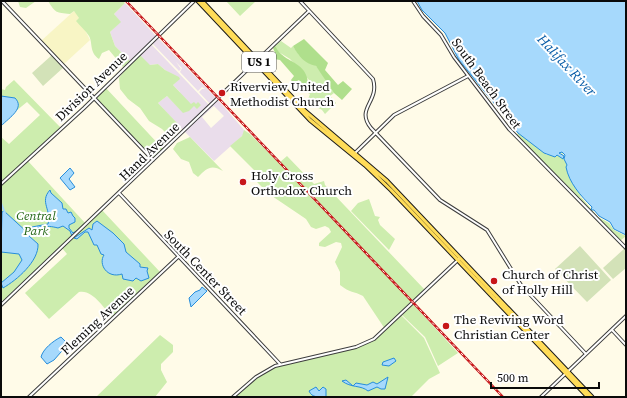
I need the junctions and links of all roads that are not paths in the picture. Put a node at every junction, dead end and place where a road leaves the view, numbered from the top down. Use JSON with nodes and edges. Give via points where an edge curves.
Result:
{"nodes":[{"id":1,"x":2,"y":1,"type":"edge"},
{"id":2,"x":194,"y":1,"type":"edge"},
{"id":3,"x":198,"y":1,"type":"edge"},
{"id":4,"x":202,"y":1,"type":"edge"},
{"id":5,"x":300,"y":1,"type":"edge"},
{"id":6,"x":413,"y":1,"type":"edge"},
{"id":7,"x":309,"y":11,"type":"junction"},
{"id":8,"x":225,"y":30,"type":"junction"},
{"id":9,"x":230,"y":31,"type":"junction"},
{"id":10,"x":256,"y":61,"type":"junction"},
{"id":11,"x":468,"y":76,"type":"junction"},
{"id":12,"x":278,"y":87,"type":"junction"},
{"id":13,"x":288,"y":92,"type":"junction"},
{"id":14,"x":94,"y":97,"type":"junction"},
{"id":15,"x":375,"y":133,"type":"junction"},
{"id":16,"x":354,"y":154,"type":"junction"},
{"id":17,"x":153,"y":160,"type":"junction"},
{"id":18,"x":1,"y":184,"type":"edge"},
{"id":19,"x":119,"y":193,"type":"junction"},
{"id":20,"x":417,"y":215,"type":"junction"},
{"id":21,"x":422,"y":222,"type":"junction"},
{"id":22,"x":427,"y":222,"type":"junction"},
{"id":23,"x":626,"y":248,"type":"edge"},
{"id":24,"x":178,"y":257,"type":"junction"},
{"id":25,"x":459,"y":259,"type":"junction"},
{"id":26,"x":1,"y":305,"type":"edge"},
{"id":27,"x":626,"y":316,"type":"edge"},
{"id":28,"x":612,"y":330,"type":"junction"},
{"id":29,"x":626,"y":345,"type":"edge"},
{"id":30,"x":586,"y":354,"type":"junction"},
{"id":31,"x":280,"y":364,"type":"junction"},
{"id":32,"x":567,"y":372,"type":"junction"},
{"id":33,"x":29,"y":397,"type":"edge"},
{"id":34,"x":233,"y":397,"type":"edge"},
{"id":35,"x":541,"y":397,"type":"edge"},
{"id":36,"x":588,"y":397,"type":"edge"},
{"id":37,"x":592,"y":397,"type":"edge"}],
"edges":[{"from":1,"to":14,"type":"street"},
{"from":2,"to":14,"type":"street","name":"Division Avenue"},
{"from":3,"to":8,"type":"main road","number":"US 1"},
{"from":4,"to":9,"type":"main road","number":"US 1"},
{"from":5,"to":7,"type":"street"},
{"from":6,"to":11,"type":"street","name":"South Beach Street","via":[[443,38]]},
{"from":7,"to":10,"type":"street","name":"Hand Avenue"},
{"from":7,"to":15,"type":"street","via":[[373,79],[375,91],[366,108],[365,116]]},
{"from":8,"to":9,"type":"main road"},
{"from":8,"to":10,"type":"main road","number":"US 1"},
{"from":9,"to":10,"type":"main road","number":"US 1"},
{"from":10,"to":12,"type":"main road","number":"US 1"},
{"from":10,"to":13,"type":"main road","number":"US 1"},
{"from":10,"to":17,"type":"street","name":"Hand Avenue"},
{"from":11,"to":15,"type":"street","via":[[394,115]]},
{"from":11,"to":23,"type":"street","name":"South Beach Street","via":[[508,128]]},
{"from":12,"to":13,"type":"main road"},
{"from":12,"to":16,"type":"main road","number":"US 1","via":[[310,120]]},
{"from":13,"to":16,"type":"main road","number":"US 1","via":[[318,123]]},
{"from":14,"to":17,"type":"street"},
{"from":14,"to":18,"type":"street","name":"Division Avenue"},
{"from":15,"to":16,"type":"street"},
{"from":15,"to":30,"type":"street","via":[[440,200],[492,235],[521,285]]},
{"from":16,"to":20,"type":"main road","number":"US 1"},
{"from":17,"to":19,"type":"street","name":"Hand Avenue"},
{"from":19,"to":24,"type":"street","name":"South Center Street"},
{"from":19,"to":26,"type":"street","name":"Hand Avenue"},
{"from":20,"to":21,"type":"main road","number":"US 1"},
{"from":20,"to":22,"type":"main road","number":"US 1"},
{"from":21,"to":22,"type":"main road"},
{"from":21,"to":25,"type":"main road","number":"US 1"},
{"from":22,"to":25,"type":"main road","number":"US 1"},
{"from":24,"to":31,"type":"street","name":"South Center Street"},
{"from":24,"to":33,"type":"street","name":"Fleming Avenue"},
{"from":25,"to":31,"type":"street","via":[[374,339],[356,347]]},
{"from":25,"to":32,"type":"main road","number":"US 1"},
{"from":27,"to":28,"type":"street"},
{"from":28,"to":29,"type":"street"},
{"from":28,"to":30,"type":"street"},
{"from":30,"to":32,"type":"street"},
{"from":31,"to":34,"type":"street","via":[[262,373]]},
{"from":32,"to":35,"type":"street"},
{"from":32,"to":36,"type":"main road","number":"US 1"},
{"from":32,"to":37,"type":"main road","number":"US 1"}]}
